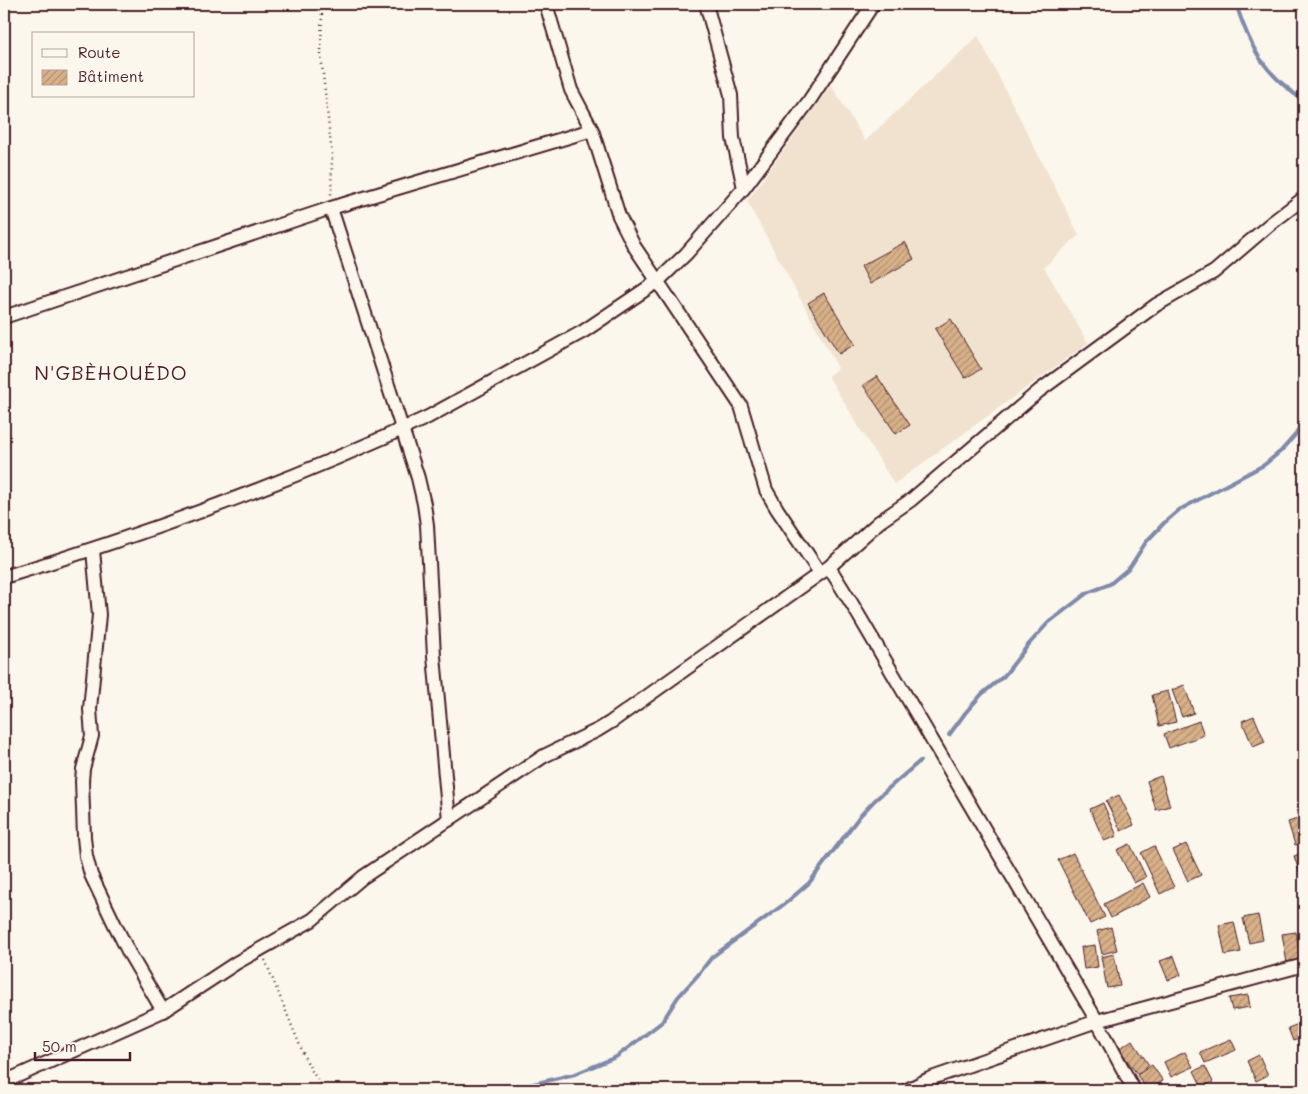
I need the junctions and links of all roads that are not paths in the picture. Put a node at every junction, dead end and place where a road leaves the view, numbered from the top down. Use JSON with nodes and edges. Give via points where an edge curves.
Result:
{"nodes":[{"id":1,"x":546,"y":4,"type":"edge"},
{"id":2,"x":706,"y":4,"type":"edge"},
{"id":3,"x":873,"y":4,"type":"edge"},
{"id":4,"x":592,"y":130,"type":"junction"},
{"id":5,"x":744,"y":188,"type":"junction"},
{"id":6,"x":1304,"y":198,"type":"edge"},
{"id":7,"x":331,"y":208,"type":"junction"},
{"id":8,"x":658,"y":281,"type":"junction"},
{"id":9,"x":4,"y":317,"type":"edge"},
{"id":10,"x":402,"y":430,"type":"junction"},
{"id":11,"x":93,"y":550,"type":"junction"},
{"id":12,"x":825,"y":570,"type":"junction"},
{"id":13,"x":4,"y":577,"type":"edge"},
{"id":14,"x":449,"y":820,"type":"junction"},
{"id":15,"x":1304,"y":965,"type":"edge"},
{"id":16,"x":163,"y":1011,"type":"junction"},
{"id":17,"x":1097,"y":1021,"type":"junction"},
{"id":18,"x":4,"y":1082,"type":"edge"},
{"id":19,"x":907,"y":1090,"type":"edge"},
{"id":20,"x":1134,"y":1090,"type":"edge"}],
"edges":[{"from":1,"to":4,"type":"street","via":[[571,90]]},
{"from":2,"to":5,"type":"street","via":[[731,95],[733,138]]},
{"from":3,"to":5,"type":"street","via":[[809,101]]},
{"from":4,"to":7,"type":"street"},
{"from":4,"to":8,"type":"street","via":[[619,216],[634,246]]},
{"from":5,"to":8,"type":"street"},
{"from":6,"to":12,"type":"street","via":[[1214,272],[1156,306],[1039,391]]},
{"from":7,"to":9,"type":"street"},
{"from":7,"to":10,"type":"street"},
{"from":8,"to":10,"type":"street","via":[[584,331]]},
{"from":8,"to":12,"type":"street","via":[[741,406],[766,490],[777,510]]},
{"from":10,"to":11,"type":"street","via":[[267,486]]},
{"from":10,"to":14,"type":"street","via":[[424,504]]},
{"from":11,"to":13,"type":"street"},
{"from":11,"to":16,"type":"street","via":[[99,616],[90,709],[92,736],[82,781],[86,856],[91,875],[114,923]]},
{"from":12,"to":14,"type":"street","via":[[604,726],[544,756]]},
{"from":12,"to":17,"type":"street","via":[[852,604]]},
{"from":14,"to":16,"type":"street","via":[[363,877],[312,920],[236,963]]},
{"from":15,"to":17,"type":"street"},
{"from":16,"to":18,"type":"street"},
{"from":17,"to":19,"type":"street","via":[[929,1079]]},
{"from":17,"to":20,"type":"street"}]}
